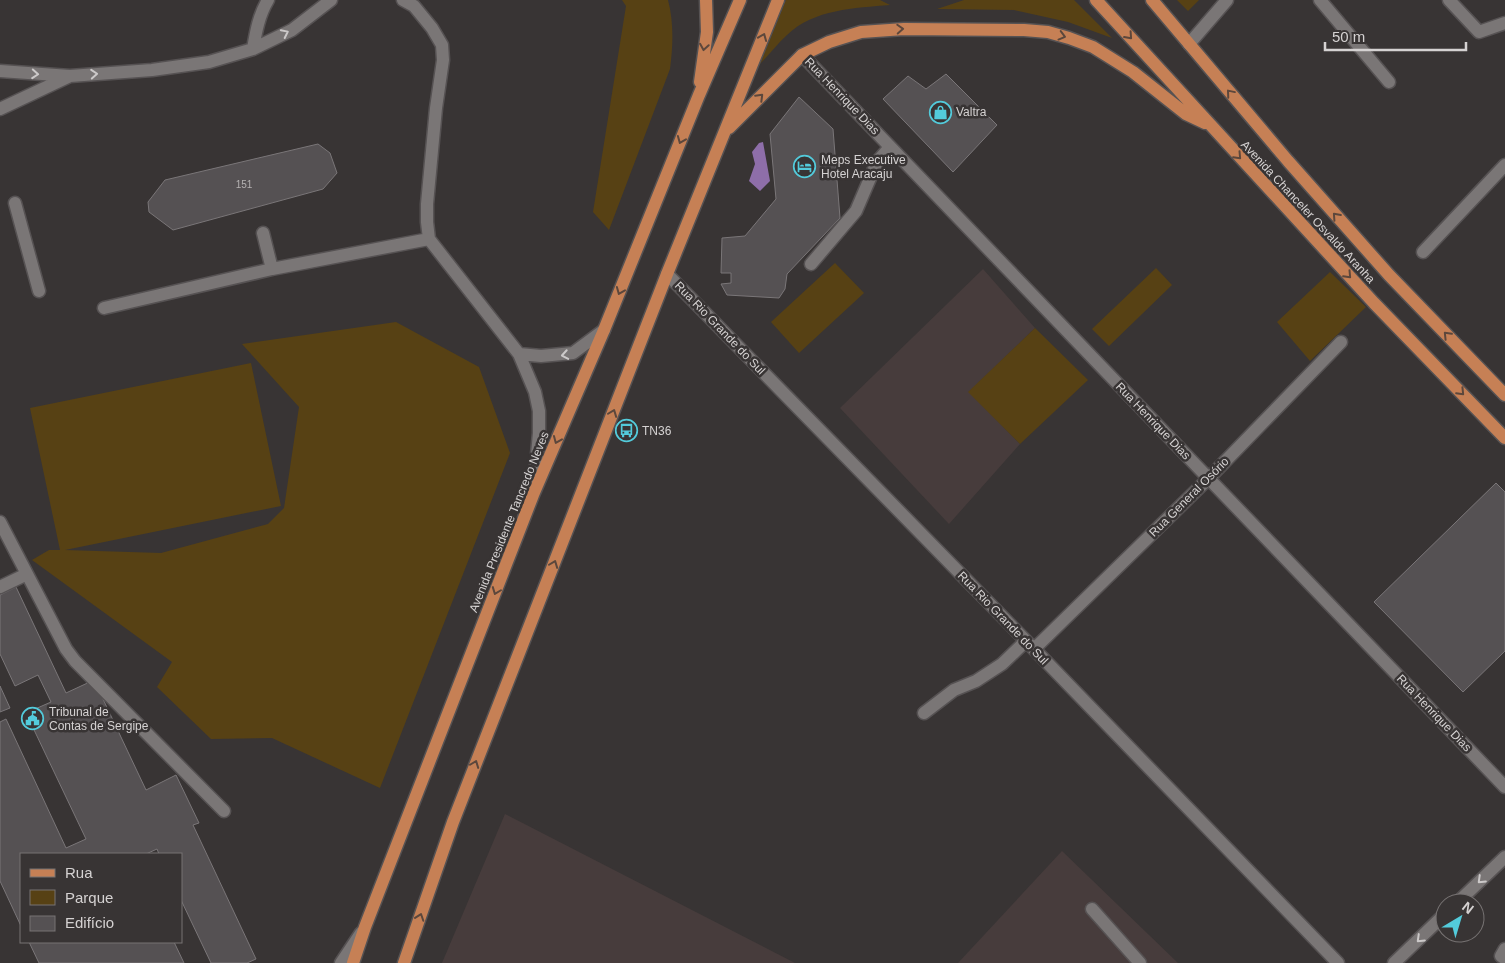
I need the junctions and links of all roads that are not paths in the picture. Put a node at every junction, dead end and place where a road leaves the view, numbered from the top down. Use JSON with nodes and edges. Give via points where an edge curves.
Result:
{"nodes":[{"id":1,"x":268,"y":0,"type":"edge"},
{"id":2,"x":331,"y":0,"type":"edge"},
{"id":3,"x":402,"y":0,"type":"edge"},
{"id":4,"x":706,"y":0,"type":"edge"},
{"id":5,"x":740,"y":0,"type":"edge"},
{"id":6,"x":778,"y":0,"type":"edge"},
{"id":7,"x":1096,"y":0,"type":"edge"},
{"id":8,"x":1152,"y":0,"type":"edge"},
{"id":9,"x":1227,"y":0,"type":"edge"},
{"id":10,"x":1320,"y":0,"type":"edge"},
{"id":11,"x":1449,"y":0,"type":"edge"},
{"id":12,"x":1505,"y":23,"type":"edge"},
{"id":13,"x":1189,"y":44,"type":"junction"},
{"id":14,"x":253,"y":48,"type":"junction"},
{"id":15,"x":802,"y":55,"type":"junction"},
{"id":16,"x":0,"y":71,"type":"edge"},
{"id":17,"x":70,"y":76,"type":"junction"},
{"id":18,"x":1389,"y":82,"type":"dead end"},
{"id":19,"x":699,"y":95,"type":"junction"},
{"id":20,"x":0,"y":109,"type":"edge"},
{"id":21,"x":1210,"y":125,"type":"junction"},
{"id":22,"x":725,"y":131,"type":"junction"},
{"id":23,"x":890,"y":147,"type":"junction"},
{"id":24,"x":1505,"y":165,"type":"edge"},
{"id":25,"x":15,"y":204,"type":"dead end"},
{"id":26,"x":263,"y":233,"type":"dead end"},
{"id":27,"x":429,"y":239,"type":"junction"},
{"id":28,"x":1424,"y":252,"type":"dead end"},
{"id":29,"x":811,"y":264,"type":"dead end"},
{"id":30,"x":272,"y":269,"type":"junction"},
{"id":31,"x":667,"y":274,"type":"junction"},
{"id":32,"x":38,"y":291,"type":"dead end"},
{"id":33,"x":104,"y":308,"type":"dead end"},
{"id":34,"x":604,"y":330,"type":"junction"},
{"id":35,"x":1341,"y":342,"type":"dead end"},
{"id":36,"x":519,"y":354,"type":"junction"},
{"id":37,"x":1505,"y":395,"type":"edge"},
{"id":38,"x":1505,"y":438,"type":"edge"},
{"id":39,"x":1208,"y":479,"type":"junction"},
{"id":40,"x":533,"y":495,"type":"junction"},
{"id":41,"x":0,"y":522,"type":"edge"},
{"id":42,"x":27,"y":574,"type":"junction"},
{"id":43,"x":0,"y":588,"type":"edge"},
{"id":44,"x":1030,"y":645,"type":"junction"},
{"id":45,"x":924,"y":713,"type":"dead end"},
{"id":46,"x":1505,"y":787,"type":"edge"},
{"id":47,"x":224,"y":811,"type":"dead end"},
{"id":48,"x":1505,"y":857,"type":"edge"},
{"id":49,"x":1467,"y":893,"type":"edge"},
{"id":50,"x":1092,"y":909,"type":"dead end"},
{"id":51,"x":1435,"y":924,"type":"edge"},
{"id":52,"x":365,"y":927,"type":"junction"},
{"id":53,"x":341,"y":963,"type":"edge"},
{"id":54,"x":353,"y":963,"type":"edge"},
{"id":55,"x":404,"y":963,"type":"edge"},
{"id":56,"x":1140,"y":963,"type":"edge"},
{"id":57,"x":1338,"y":963,"type":"edge"},
{"id":58,"x":1394,"y":963,"type":"edge"}],
"edges":[{"from":1,"to":14,"type":"street","via":[[259,20]]},
{"from":14,"to":2,"type":"street","one_way":true,"via":[[292,30]]},
{"from":3,"to":27,"type":"street","via":[[414,6],[442,45],[428,204]]},
{"from":4,"to":19,"type":"main road","one_way":true,"via":[[707,32]]},
{"from":5,"to":19,"type":"main road"},
{"from":22,"to":6,"type":"main road","one_way":true},
{"from":7,"to":21,"type":"main road","name":"Avenida Chanceler Osvaldo Aranha","one_way":true},
{"from":8,"to":13,"type":"main road","name":"Avenida Chanceler Osvaldo Aranha"},
{"from":9,"to":13,"type":"street"},
{"from":10,"to":18,"type":"street"},
{"from":11,"to":12,"type":"street","via":[[1479,32]]},
{"from":37,"to":13,"type":"main road","name":"Avenida Chanceler Osvaldo Aranha","one_way":true,"via":[[1389,275]]},
{"from":17,"to":14,"type":"street","one_way":true,"via":[[208,62]]},
{"from":15,"to":21,"type":"main road","one_way":true,"via":[[861,32],[904,29],[1048,32],[1093,47],[1133,72],[1186,114]]},
{"from":22,"to":15,"type":"main road","one_way":true},
{"from":15,"to":23,"type":"street","name":"Rua Henrique Dias"},
{"from":16,"to":17,"type":"street","one_way":true},
{"from":17,"to":20,"type":"street"},
{"from":19,"to":34,"type":"main road","name":"Avenida Presidente Tancredo Neves","one_way":true},
{"from":21,"to":38,"type":"main road","name":"Avenida Chanceler Osvaldo Aranha","one_way":true,"via":[[1374,303]]},
{"from":22,"to":31,"type":"main road"},
{"from":23,"to":29,"type":"street","via":[[877,162],[856,211]]},
{"from":23,"to":39,"type":"street","name":"Rua Henrique Dias"},
{"from":24,"to":28,"type":"street"},
{"from":25,"to":32,"type":"street"},
{"from":26,"to":30,"type":"street"},
{"from":27,"to":30,"type":"street"},
{"from":27,"to":36,"type":"street"},
{"from":30,"to":33,"type":"street"},
{"from":31,"to":44,"type":"street","name":"Rua Rio Grande do Sul"},
{"from":55,"to":31,"type":"main road","one_way":true,"via":[[456,813]]},
{"from":34,"to":36,"type":"street","one_way":true,"via":[[573,354]]},
{"from":34,"to":40,"type":"main road","name":"Avenida Presidente Tancredo Neves","one_way":true},
{"from":35,"to":39,"type":"street","name":"Rua General Osório"},
{"from":36,"to":40,"type":"street","via":[[535,392],[539,411],[539,447]]},
{"from":39,"to":44,"type":"street","name":"Rua General Osório"},
{"from":39,"to":46,"type":"street","name":"Rua Henrique Dias"},
{"from":40,"to":52,"type":"main road","name":"Avenida Presidente Tancredo Neves","one_way":true},
{"from":41,"to":42,"type":"street"},
{"from":42,"to":43,"type":"street"},
{"from":42,"to":47,"type":"street","via":[[75,661]]},
{"from":44,"to":45,"type":"street","name":"Rua General Osório","via":[[976,681],[954,690]]},
{"from":44,"to":57,"type":"street","name":"Rua Rio Grande do Sul"},
{"from":48,"to":49,"type":"street","one_way":true},
{"from":50,"to":56,"type":"street"},
{"from":51,"to":58,"type":"street","one_way":true},
{"from":52,"to":53,"type":"street"},
{"from":52,"to":54,"type":"main road","name":"Avenida Presidente Tancredo Neves"}]}
